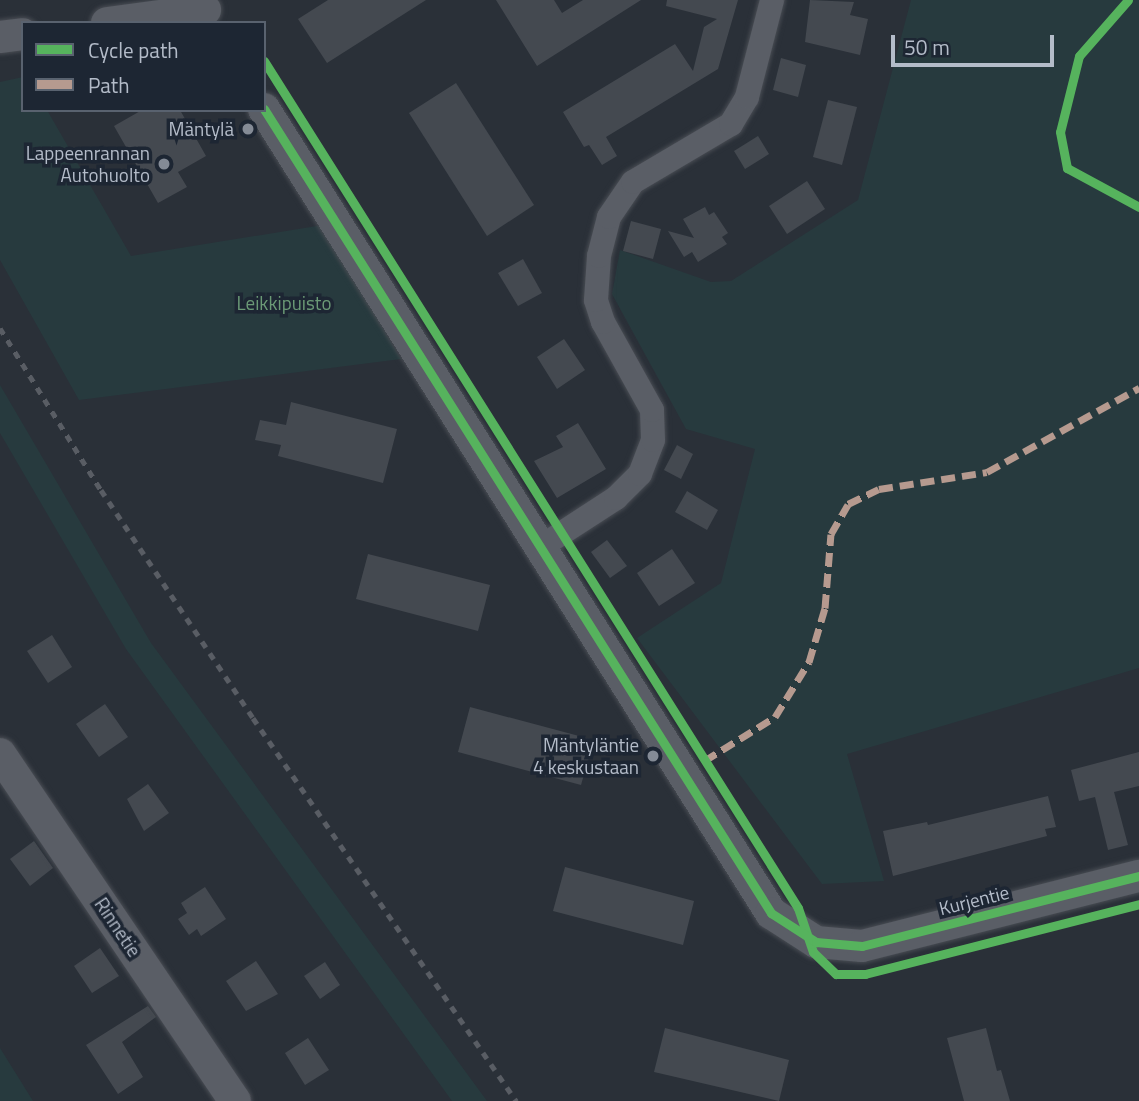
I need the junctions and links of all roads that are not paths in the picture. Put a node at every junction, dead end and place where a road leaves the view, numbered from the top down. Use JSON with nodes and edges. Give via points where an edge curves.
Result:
{"nodes":[{"id":1,"x":772,"y":0,"type":"edge"},
{"id":2,"x":209,"y":8,"type":"edge"},
{"id":3,"x":121,"y":21,"type":"edge"},
{"id":4,"x":21,"y":34,"type":"edge"},
{"id":5,"x":0,"y":37,"type":"edge"},
{"id":6,"x":266,"y":112,"type":"edge"},
{"id":7,"x":539,"y":548,"type":"junction"},
{"id":8,"x":0,"y":754,"type":"edge"},
{"id":9,"x":1139,"y":876,"type":"edge"},
{"id":10,"x":235,"y":1101,"type":"edge"}],
"edges":[{"from":1,"to":7,"type":"street","via":[[747,97],[731,124],[633,182],[609,217],[599,256],[596,300],[603,322],[652,410],[653,440],[640,474],[616,498]]},
{"from":2,"to":3,"type":"street"},
{"from":4,"to":5,"type":"street"},
{"from":6,"to":7,"type":"street"},
{"from":7,"to":9,"type":"street","name":"Kurjentie","via":[[751,885],[771,913],[816,942],[862,946]]},
{"from":8,"to":10,"type":"street","name":"Rinnetie"}]}
